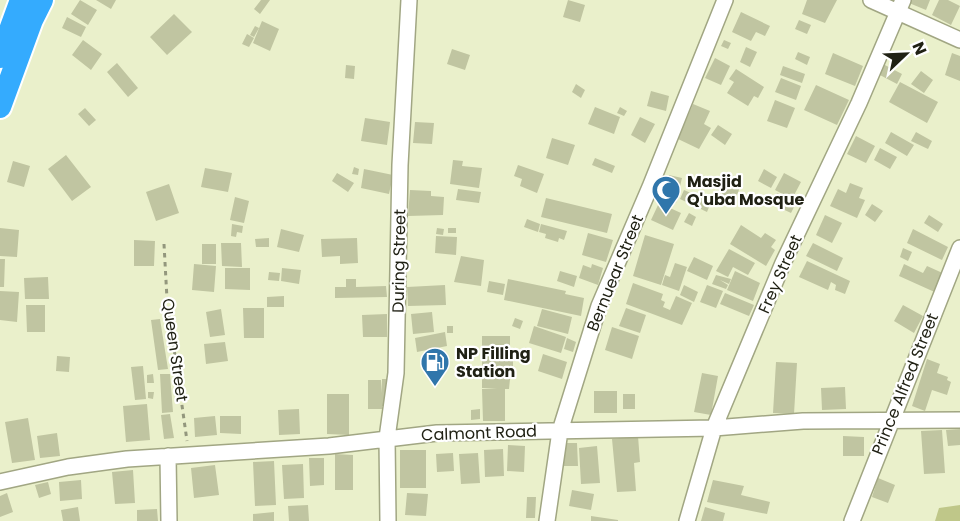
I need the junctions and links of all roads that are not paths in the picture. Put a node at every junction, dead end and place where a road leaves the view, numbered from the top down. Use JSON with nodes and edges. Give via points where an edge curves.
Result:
{"nodes":[{"id":1,"x":42,"y":0,"type":"edge"},
{"id":2,"x":409,"y":0,"type":"edge"},
{"id":3,"x":725,"y":0,"type":"edge"},
{"id":4,"x":871,"y":0,"type":"edge"},
{"id":5,"x":901,"y":6,"type":"edge"},
{"id":6,"x":12,"y":8,"type":"edge"},
{"id":7,"x":960,"y":40,"type":"edge"},
{"id":8,"x":0,"y":57,"type":"edge"},
{"id":9,"x":0,"y":107,"type":"edge"},
{"id":10,"x":960,"y":248,"type":"edge"},
{"id":11,"x":960,"y":420,"type":"edge"},
{"id":12,"x":889,"y":422,"type":"junction"},
{"id":13,"x":714,"y":428,"type":"junction"},
{"id":14,"x":560,"y":431,"type":"junction"},
{"id":15,"x":387,"y":438,"type":"junction"},
{"id":16,"x":168,"y":456,"type":"junction"},
{"id":17,"x":0,"y":482,"type":"edge"},
{"id":18,"x":169,"y":521,"type":"edge"},
{"id":19,"x":388,"y":521,"type":"edge"},
{"id":20,"x":547,"y":521,"type":"edge"},
{"id":21,"x":687,"y":521,"type":"edge"},
{"id":22,"x":852,"y":521,"type":"edge"}],
"edges":[{"from":1,"to":9,"type":"highway"},
{"from":2,"to":15,"type":"street","name":"During Street","via":[[400,165],[396,373]]},
{"from":3,"to":14,"type":"street","name":"Bernuear Street","via":[[598,306]]},
{"from":4,"to":5,"type":"street"},
{"from":5,"to":7,"type":"street"},
{"from":5,"to":13,"type":"street","name":"Frey Street","via":[[783,263]]},
{"from":6,"to":8,"type":"highway"},
{"from":10,"to":12,"type":"street","name":"Prince Alfred Street"},
{"from":11,"to":12,"type":"street","name":"Calmont Road"},
{"from":12,"to":13,"type":"street","name":"Calmont Road","via":[[803,421]]},
{"from":12,"to":22,"type":"street","name":"Prince Alfred Street"},
{"from":13,"to":14,"type":"street","name":"Calmont Road"},
{"from":13,"to":21,"type":"street","name":"Frey Street"},
{"from":14,"to":15,"type":"street","name":"Calmont Road"},
{"from":14,"to":20,"type":"street","name":"Bernuear Street"},
{"from":15,"to":16,"type":"street","name":"Calmont Road","via":[[329,446]]},
{"from":15,"to":19,"type":"street","name":"During Street"},
{"from":16,"to":17,"type":"street","name":"Calmont Road","via":[[68,467]]},
{"from":16,"to":18,"type":"street"}]}
